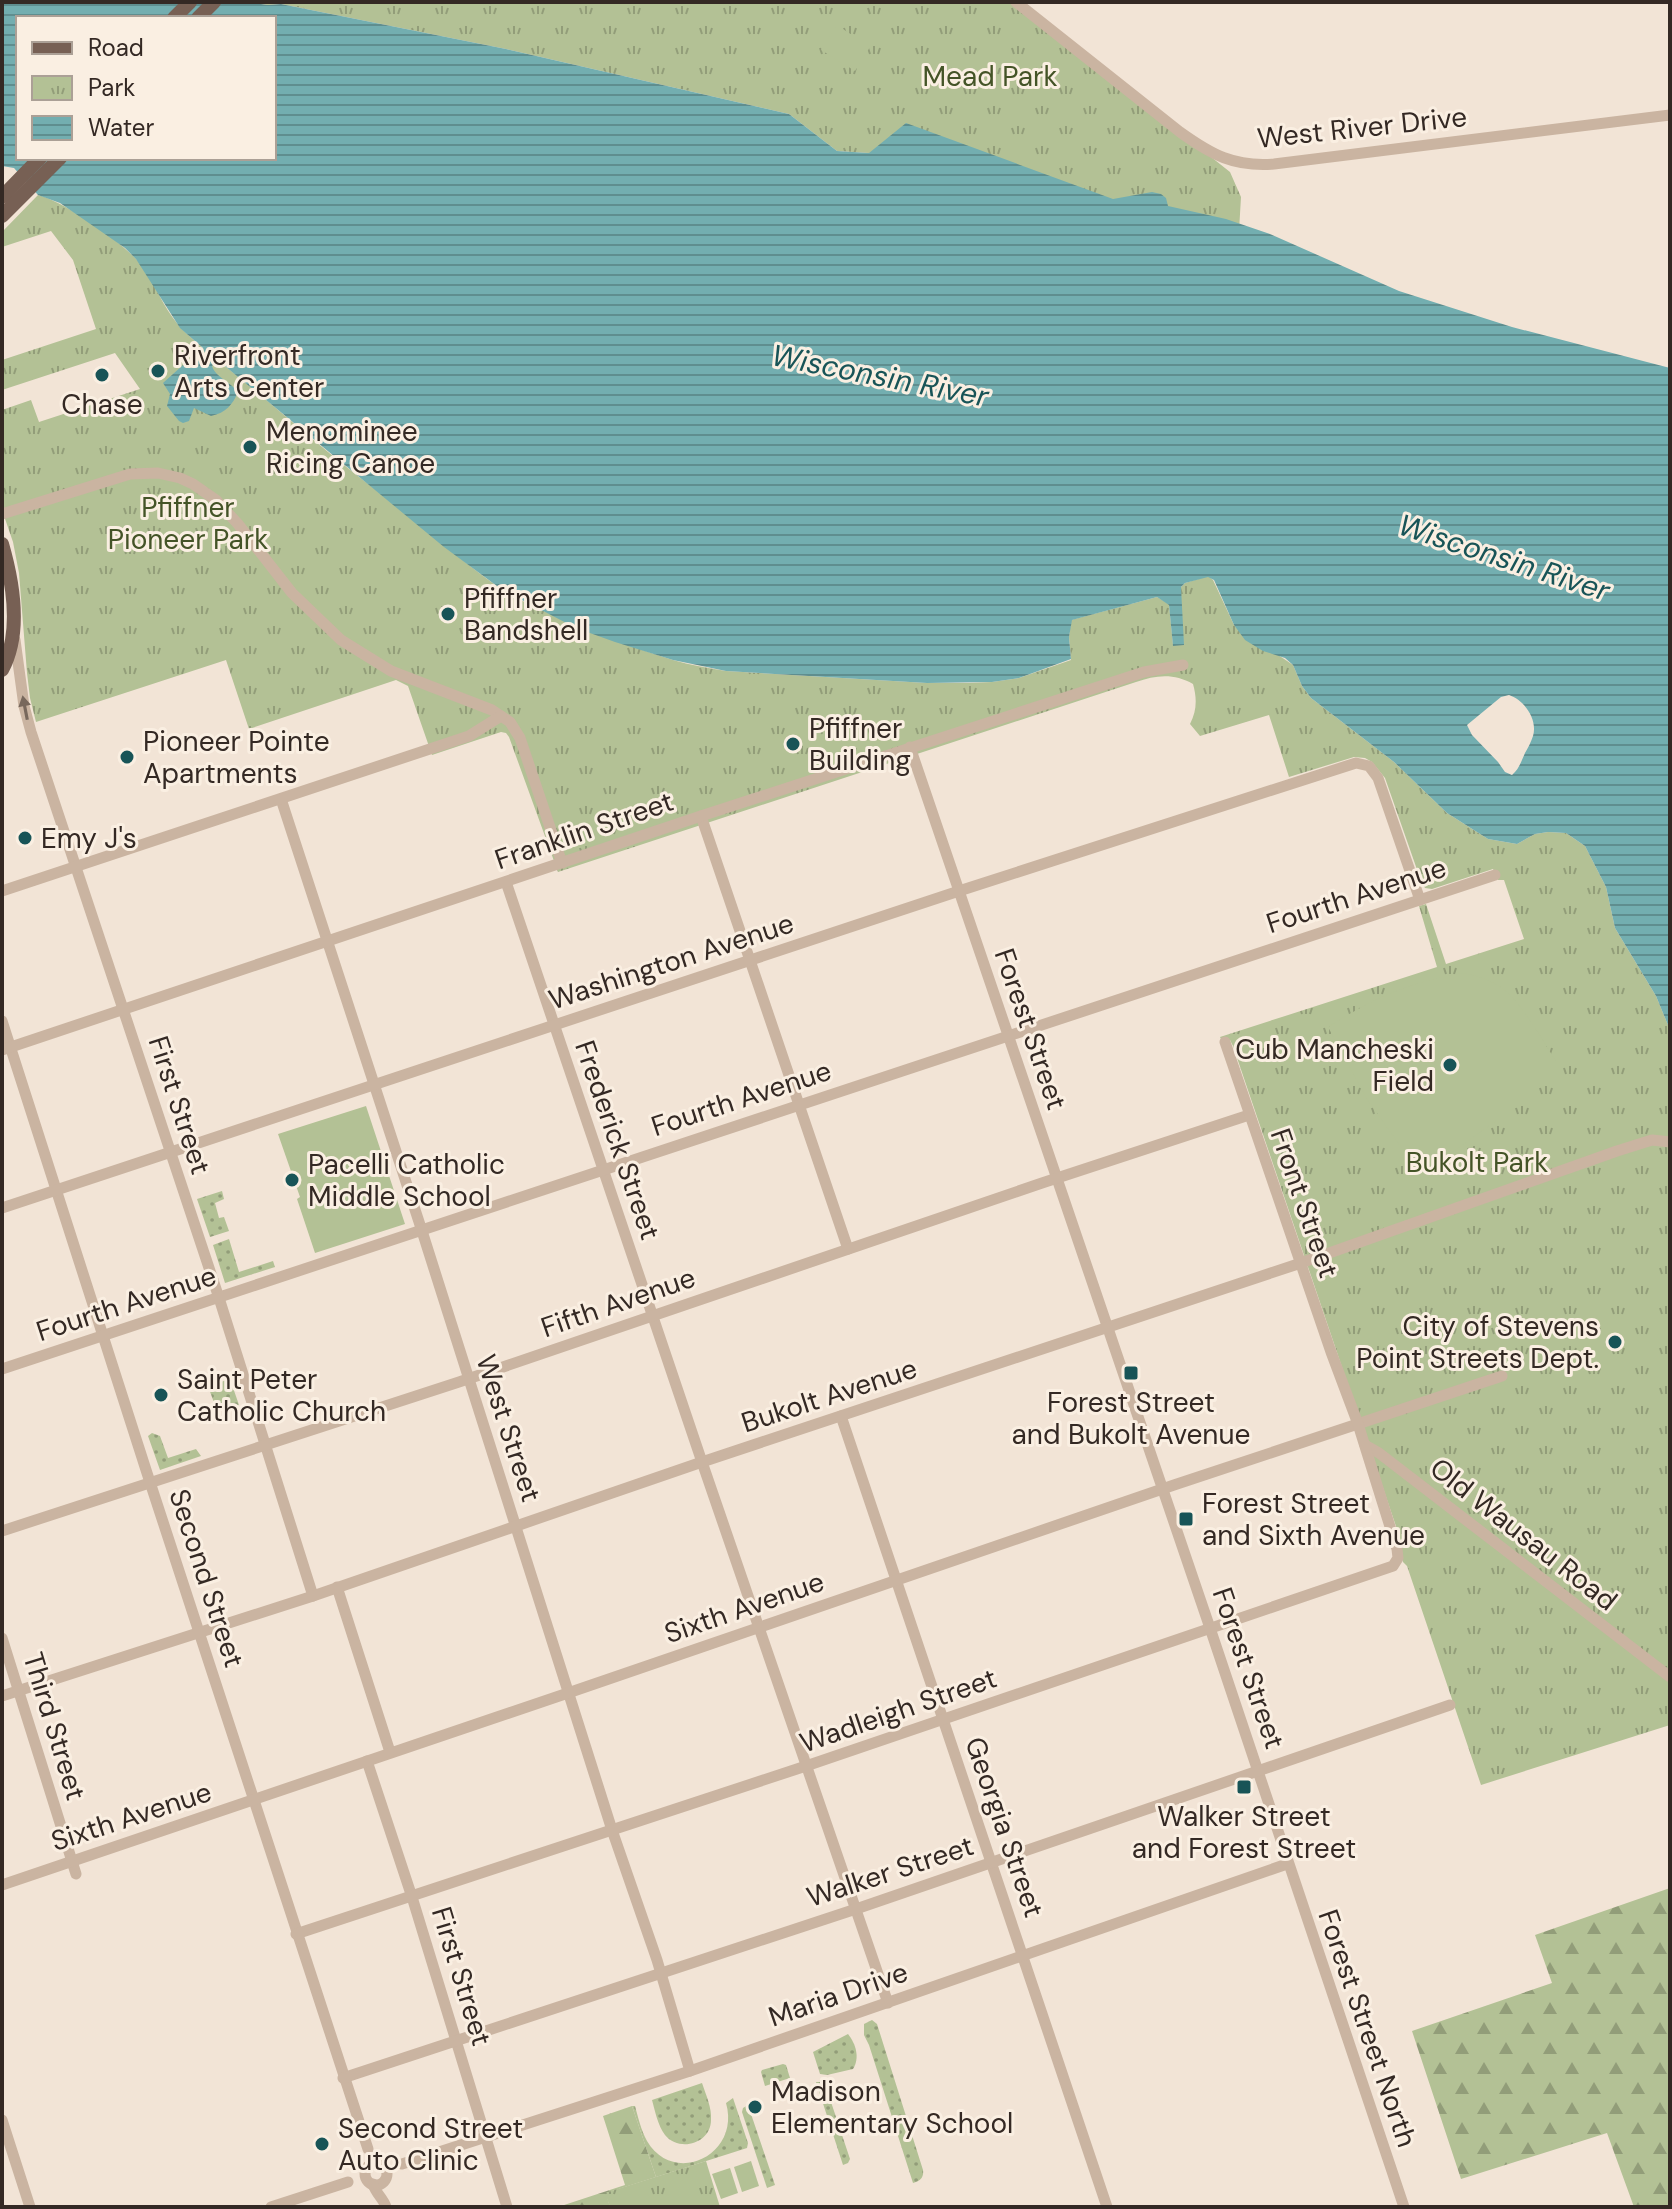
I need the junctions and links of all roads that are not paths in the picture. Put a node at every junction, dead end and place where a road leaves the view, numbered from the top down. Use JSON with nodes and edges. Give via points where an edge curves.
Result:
{"nodes":[{"id":1,"x":1016,"y":2,"type":"edge"},
{"id":2,"x":1670,"y":115,"type":"edge"},
{"id":3,"x":38,"y":160,"type":"edge"},
{"id":4,"x":57,"y":160,"type":"edge"},
{"id":5,"x":10,"y":196,"type":"edge"},
{"id":6,"x":2,"y":216,"type":"edge"},
{"id":7,"x":2,"y":514,"type":"edge"},
{"id":8,"x":2,"y":544,"type":"edge"},
{"id":9,"x":14,"y":627,"type":"junction"},
{"id":10,"x":1183,"y":665,"type":"dead end"},
{"id":11,"x":2,"y":670,"type":"edge"},
{"id":12,"x":501,"y":716,"type":"junction"},
{"id":13,"x":910,"y":747,"type":"junction"},
{"id":14,"x":281,"y":799,"type":"junction"},
{"id":15,"x":701,"y":816,"type":"junction"},
{"id":16,"x":562,"y":863,"type":"junction"},
{"id":17,"x":77,"y":866,"type":"junction"},
{"id":18,"x":1495,"y":875,"type":"dead end"},
{"id":19,"x":506,"y":882,"type":"junction"},
{"id":20,"x":2,"y":891,"type":"edge"},
{"id":21,"x":959,"y":891,"type":"junction"},
{"id":22,"x":1420,"y":900,"type":"junction"},
{"id":23,"x":327,"y":940,"type":"junction"},
{"id":24,"x":750,"y":961,"type":"junction"},
{"id":25,"x":123,"y":1009,"type":"junction"},
{"id":26,"x":2,"y":1021,"type":"edge"},
{"id":27,"x":553,"y":1025,"type":"junction"},
{"id":28,"x":1008,"y":1035,"type":"junction"},
{"id":29,"x":1225,"y":1042,"type":"dead end"},
{"id":30,"x":6,"y":1048,"type":"edge"},
{"id":31,"x":375,"y":1084,"type":"junction"},
{"id":32,"x":798,"y":1104,"type":"junction"},
{"id":33,"x":1249,"y":1115,"type":"junction"},
{"id":34,"x":1670,"y":1142,"type":"edge"},
{"id":35,"x":170,"y":1153,"type":"junction"},
{"id":36,"x":602,"y":1169,"type":"junction"},
{"id":37,"x":1057,"y":1178,"type":"junction"},
{"id":38,"x":57,"y":1190,"type":"junction"},
{"id":39,"x":2,"y":1208,"type":"edge"},
{"id":40,"x":422,"y":1231,"type":"junction"},
{"id":41,"x":848,"y":1249,"type":"junction"},
{"id":42,"x":1301,"y":1263,"type":"junction"},
{"id":43,"x":219,"y":1298,"type":"junction"},
{"id":44,"x":653,"y":1316,"type":"junction"},
{"id":45,"x":1107,"y":1326,"type":"junction"},
{"id":46,"x":103,"y":1336,"type":"junction"},
{"id":47,"x":2,"y":1369,"type":"edge"},
{"id":48,"x":1502,"y":1376,"type":"dead end"},
{"id":49,"x":468,"y":1379,"type":"junction"},
{"id":50,"x":841,"y":1416,"type":"junction"},
{"id":51,"x":1358,"y":1424,"type":"junction"},
{"id":52,"x":1365,"y":1445,"type":"junction"},
{"id":53,"x":265,"y":1446,"type":"junction"},
{"id":54,"x":702,"y":1462,"type":"junction"},
{"id":55,"x":150,"y":1483,"type":"junction"},
{"id":56,"x":1162,"y":1489,"type":"junction"},
{"id":57,"x":515,"y":1528,"type":"junction"},
{"id":58,"x":2,"y":1531,"type":"edge"},
{"id":59,"x":896,"y":1580,"type":"junction"},
{"id":60,"x":337,"y":1587,"type":"junction"},
{"id":61,"x":313,"y":1596,"type":"junction"},
{"id":62,"x":759,"y":1626,"type":"junction"},
{"id":63,"x":1210,"y":1628,"type":"junction"},
{"id":64,"x":199,"y":1632,"type":"junction"},
{"id":65,"x":2,"y":1638,"type":"edge"},
{"id":66,"x":1670,"y":1677,"type":"edge"},
{"id":67,"x":19,"y":1691,"type":"junction"},
{"id":68,"x":568,"y":1693,"type":"junction"},
{"id":69,"x":2,"y":1696,"type":"edge"},
{"id":70,"x":1450,"y":1705,"type":"dead end"},
{"id":71,"x":944,"y":1720,"type":"junction"},
{"id":72,"x":390,"y":1752,"type":"junction"},
{"id":73,"x":367,"y":1761,"type":"junction"},
{"id":74,"x":806,"y":1766,"type":"junction"},
{"id":75,"x":1258,"y":1771,"type":"junction"},
{"id":76,"x":254,"y":1800,"type":"junction"},
{"id":77,"x":612,"y":1830,"type":"junction"},
{"id":78,"x":72,"y":1861,"type":"junction"},
{"id":79,"x":992,"y":1862,"type":"junction"},
{"id":80,"x":1287,"y":1864,"type":"junction"},
{"id":81,"x":76,"y":1874,"type":"dead end"},
{"id":82,"x":2,"y":1885,"type":"edge"},
{"id":83,"x":412,"y":1897,"type":"junction"},
{"id":84,"x":856,"y":1909,"type":"junction"},
{"id":85,"x":296,"y":1934,"type":"junction"},
{"id":86,"x":1023,"y":1957,"type":"junction"},
{"id":87,"x":661,"y":1972,"type":"junction"},
{"id":88,"x":888,"y":2003,"type":"junction"},
{"id":89,"x":456,"y":2041,"type":"junction"},
{"id":90,"x":690,"y":2071,"type":"junction"},
{"id":91,"x":343,"y":2078,"type":"junction"},
{"id":92,"x":2,"y":2120,"type":"edge"},
{"id":93,"x":486,"y":2136,"type":"junction"},
{"id":94,"x":368,"y":2149,"type":"junction"},
{"id":95,"x":384,"y":2172,"type":"junction"},
{"id":96,"x":369,"y":2176,"type":"junction"},
{"id":97,"x":385,"y":2203,"type":"edge"},
{"id":98,"x":30,"y":2207,"type":"edge"},
{"id":99,"x":271,"y":2207,"type":"edge"},
{"id":100,"x":507,"y":2207,"type":"edge"},
{"id":101,"x":1107,"y":2207,"type":"edge"},
{"id":102,"x":1404,"y":2207,"type":"edge"}],
"edges":[{"from":1,"to":2,"type":"street","name":"West River Drive","via":[[1180,132],[1233,162],[1274,164]]},
{"from":3,"to":5,"type":"main road"},
{"from":4,"to":5,"type":"main road"},
{"from":5,"to":6,"type":"main road"},
{"from":7,"to":12,"type":"street","via":[[130,474],[180,478],[216,500],[292,593],[341,640],[391,671]]},
{"from":8,"to":9,"type":"main road"},
{"from":9,"to":11,"type":"main road"},
{"from":17,"to":9,"type":"street","name":"First Street","one_way":true,"via":[[27,719]]},
{"from":10,"to":13,"type":"street","name":"Franklin Street","via":[[1144,672]]},
{"from":12,"to":14,"type":"street","via":[[469,736]]},
{"from":12,"to":16,"type":"street","via":[[520,738]]},
{"from":13,"to":15,"type":"street","name":"Franklin Street"},
{"from":13,"to":21,"type":"street","name":"Forest Street"},
{"from":14,"to":17,"type":"street"},
{"from":14,"to":23,"type":"street","name":"West Street"},
{"from":15,"to":16,"type":"street","name":"Franklin Street"},
{"from":15,"to":24,"type":"street"},
{"from":16,"to":19,"type":"street","name":"Franklin Street"},
{"from":17,"to":20,"type":"street"},
{"from":17,"to":25,"type":"street","name":"First Street"},
{"from":18,"to":22,"type":"street","name":"Fourth Avenue"},
{"from":19,"to":23,"type":"street","name":"Franklin Street"},
{"from":19,"to":27,"type":"street","name":"Frederick Street"},
{"from":21,"to":22,"type":"street","name":"Washington Avenue","via":[[1356,763],[1369,766],[1378,778]]},
{"from":21,"to":24,"type":"street","name":"Washington Avenue"},
{"from":21,"to":28,"type":"street","name":"Forest Street"},
{"from":22,"to":28,"type":"street","name":"Fourth Avenue"},
{"from":23,"to":25,"type":"street","name":"Franklin Street"},
{"from":23,"to":31,"type":"street","name":"West Street"},
{"from":24,"to":27,"type":"street","name":"Washington Avenue"},
{"from":24,"to":32,"type":"street"},
{"from":25,"to":30,"type":"street","name":"Franklin Street"},
{"from":25,"to":35,"type":"street","name":"First Street"},
{"from":26,"to":30,"type":"street","name":"Second Street"},
{"from":27,"to":31,"type":"street","name":"Washington Avenue"},
{"from":27,"to":36,"type":"street","name":"Frederick Street"},
{"from":28,"to":32,"type":"street","name":"Fourth Avenue"},
{"from":28,"to":37,"type":"street","name":"Forest Street"},
{"from":29,"to":33,"type":"street","name":"Front Street"},
{"from":30,"to":38,"type":"street","name":"Second Street"},
{"from":31,"to":35,"type":"street","name":"Washington Avenue"},
{"from":31,"to":40,"type":"street","name":"West Street"},
{"from":32,"to":36,"type":"street","name":"Fourth Avenue"},
{"from":32,"to":41,"type":"street"},
{"from":33,"to":37,"type":"street","name":"Fifth Avenue"},
{"from":33,"to":42,"type":"street","name":"Front Street"},
{"from":34,"to":42,"type":"street","name":"Bukolt Avenue","via":[[1652,1140],[1617,1151]]},
{"from":35,"to":38,"type":"street","name":"Washington Avenue"},
{"from":35,"to":43,"type":"street","name":"First Street"},
{"from":36,"to":40,"type":"street","name":"Fourth Avenue"},
{"from":36,"to":44,"type":"street","name":"Frederick Street"},
{"from":37,"to":41,"type":"street","name":"Fifth Avenue"},
{"from":37,"to":45,"type":"street","name":"Forest Street"},
{"from":38,"to":39,"type":"street","name":"Washington Avenue"},
{"from":38,"to":46,"type":"street","name":"Second Street"},
{"from":40,"to":43,"type":"street","name":"Fourth Avenue"},
{"from":40,"to":49,"type":"street","name":"West Street"},
{"from":41,"to":44,"type":"street","name":"Fifth Avenue"},
{"from":42,"to":45,"type":"street","name":"Bukolt Avenue"},
{"from":42,"to":51,"type":"street","name":"Front Street"},
{"from":43,"to":46,"type":"street","name":"Fourth Avenue"},
{"from":43,"to":53,"type":"street","name":"First Street"},
{"from":44,"to":49,"type":"street","name":"Fifth Avenue"},
{"from":44,"to":54,"type":"street","name":"Frederick Street"},
{"from":45,"to":50,"type":"street","name":"Bukolt Avenue"},
{"from":45,"to":56,"type":"street"},
{"from":46,"to":47,"type":"street","name":"Fourth Avenue"},
{"from":46,"to":55,"type":"street","name":"Second Street"},
{"from":48,"to":51,"type":"street","name":"Sixth Avenue"},
{"from":49,"to":53,"type":"street","name":"Fifth Avenue"},
{"from":49,"to":57,"type":"street","name":"West Street"},
{"from":50,"to":54,"type":"street","name":"Bukolt Avenue"},
{"from":50,"to":59,"type":"street","name":"Georgia Street"},
{"from":51,"to":52,"type":"street"},
{"from":51,"to":56,"type":"street","name":"Sixth Avenue"},
{"from":52,"to":63,"type":"street","name":"Wadleigh Street","via":[[1394,1535],[1397,1562]]},
{"from":52,"to":66,"type":"street","name":"Old Wausau Road"},
{"from":53,"to":55,"type":"street","name":"Fifth Avenue"},
{"from":53,"to":61,"type":"street","name":"First Street"},
{"from":54,"to":57,"type":"street","name":"Bukolt Avenue"},
{"from":54,"to":62,"type":"street","name":"Frederick Street"},
{"from":55,"to":58,"type":"street","name":"Fifth Avenue"},
{"from":55,"to":64,"type":"street","name":"Second Street"},
{"from":56,"to":59,"type":"street","name":"Sixth Avenue"},
{"from":56,"to":63,"type":"street","name":"Forest Street"},
{"from":57,"to":60,"type":"street","name":"Bukolt Avenue"},
{"from":57,"to":68,"type":"street","name":"West Street"},
{"from":59,"to":62,"type":"street","name":"Sixth Avenue"},
{"from":59,"to":71,"type":"street","name":"Georgia Street"},
{"from":60,"to":61,"type":"street","name":"Bukolt Avenue"},
{"from":60,"to":72,"type":"street"},
{"from":61,"to":64,"type":"street","name":"Bukolt Avenue"},
{"from":62,"to":68,"type":"street","name":"Sixth Avenue"},
{"from":62,"to":74,"type":"street","name":"Frederick Street"},
{"from":63,"to":71,"type":"street","name":"Wadleigh Street"},
{"from":63,"to":75,"type":"street","name":"Forest Street"},
{"from":64,"to":67,"type":"street","name":"Bukolt Avenue"},
{"from":64,"to":76,"type":"street","name":"Second Street"},
{"from":65,"to":67,"type":"street","name":"Third Street"},
{"from":67,"to":69,"type":"street","name":"Bukolt Avenue"},
{"from":67,"to":78,"type":"street","name":"Third Street"},
{"from":68,"to":72,"type":"street","name":"Sixth Avenue"},
{"from":68,"to":77,"type":"street","name":"West Street"},
{"from":70,"to":75,"type":"street","name":"Walker Street"},
{"from":71,"to":74,"type":"street","name":"Wadleigh Street"},
{"from":71,"to":79,"type":"street","name":"Georgia Street"},
{"from":72,"to":73,"type":"street","name":"Sixth Avenue"},
{"from":73,"to":76,"type":"street","name":"Sixth Avenue"},
{"from":73,"to":83,"type":"street","name":"First Street"},
{"from":74,"to":77,"type":"street","name":"Wadleigh Street"},
{"from":74,"to":84,"type":"street","name":"Frederick Street"},
{"from":75,"to":79,"type":"street","name":"Walker Street"},
{"from":75,"to":80,"type":"street","name":"Forest Street"},
{"from":76,"to":78,"type":"street","name":"Sixth Avenue"},
{"from":76,"to":85,"type":"street","name":"Second Street"},
{"from":77,"to":83,"type":"street","name":"Wadleigh Street"},
{"from":77,"to":87,"type":"street","name":"West Street"},
{"from":78,"to":81,"type":"street","name":"Third Street"},
{"from":78,"to":82,"type":"street","name":"Sixth Avenue"},
{"from":79,"to":84,"type":"street","name":"Walker Street"},
{"from":79,"to":86,"type":"street","name":"Georgia Street"},
{"from":80,"to":86,"type":"street","name":"Maria Drive"},
{"from":80,"to":102,"type":"street","name":"Forest Street North"},
{"from":83,"to":85,"type":"street","name":"Wadleigh Street"},
{"from":83,"to":89,"type":"street","name":"First Street"},
{"from":84,"to":87,"type":"street","name":"Walker Street"},
{"from":84,"to":88,"type":"street","name":"Frederick Street"},
{"from":85,"to":91,"type":"street","name":"Second Street"},
{"from":86,"to":88,"type":"street","name":"Maria Drive"},
{"from":86,"to":101,"type":"street","name":"Georgia Street"},
{"from":87,"to":89,"type":"street","name":"Walker Street"},
{"from":87,"to":90,"type":"street","name":"West Street"},
{"from":88,"to":90,"type":"street","name":"Maria Drive"},
{"from":89,"to":91,"type":"street","name":"Walker Street"},
{"from":89,"to":93,"type":"street","name":"First Street"},
{"from":90,"to":93,"type":"street","name":"Maria Drive"},
{"from":91,"to":94,"type":"street","name":"Second Street"},
{"from":92,"to":98,"type":"street"},
{"from":93,"to":95,"type":"street","name":"Maria Drive","via":[[402,2164],[396,2173]]},
{"from":93,"to":100,"type":"street","name":"First Street"},
{"from":94,"to":95,"type":"street"},
{"from":94,"to":96,"type":"street"},
{"from":95,"to":96,"type":"street","via":[[379,2184]]},
{"from":95,"to":96,"type":"street","via":[[373,2164]]},
{"from":95,"to":97,"type":"street"},
{"from":96,"to":97,"type":"street"},
{"from":96,"to":99,"type":"street"}]}
